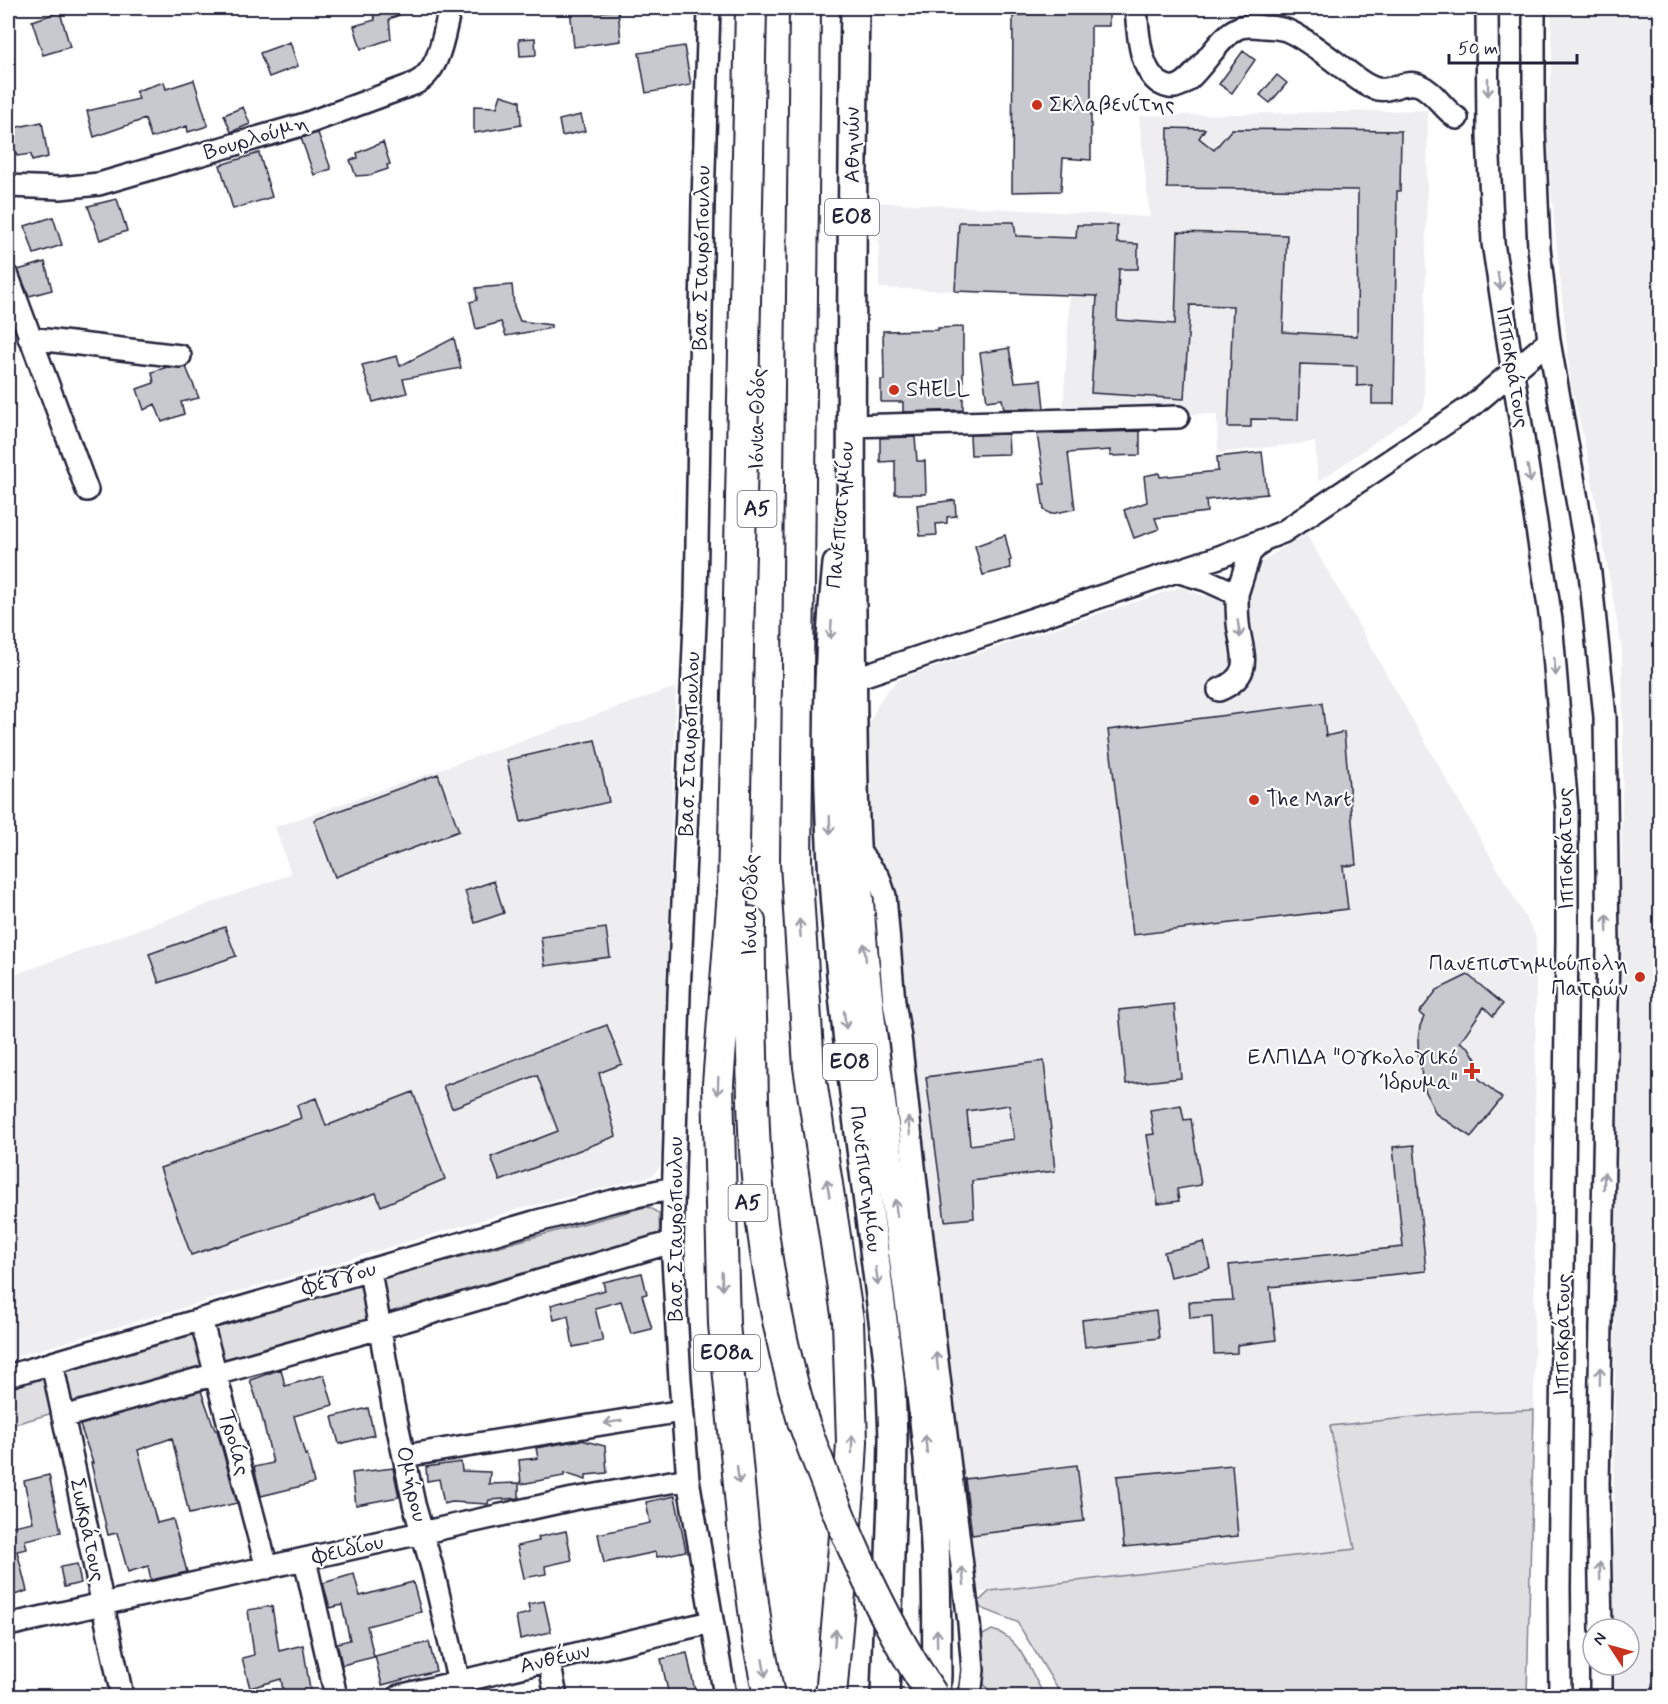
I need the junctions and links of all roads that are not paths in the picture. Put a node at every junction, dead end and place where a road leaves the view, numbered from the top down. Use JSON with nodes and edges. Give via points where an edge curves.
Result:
{"nodes":[{"id":1,"x":450,"y":8,"type":"edge"},
{"id":2,"x":709,"y":8,"type":"edge"},
{"id":3,"x":751,"y":8,"type":"edge"},
{"id":4,"x":766,"y":8,"type":"edge"},
{"id":5,"x":805,"y":8,"type":"edge"},
{"id":6,"x":855,"y":8,"type":"edge"},
{"id":7,"x":1136,"y":8,"type":"edge"},
{"id":8,"x":1486,"y":8,"type":"edge"},
{"id":9,"x":1534,"y":8,"type":"edge"},
{"id":10,"x":1548,"y":8,"type":"edge"},
{"id":11,"x":1534,"y":61,"type":"junction"},
{"id":12,"x":1457,"y":118,"type":"dead end"},
{"id":13,"x":8,"y":186,"type":"edge"},
{"id":14,"x":8,"y":277,"type":"edge"},
{"id":15,"x":29,"y":338,"type":"junction"},
{"id":16,"x":1549,"y":341,"type":"junction"},
{"id":17,"x":180,"y":356,"type":"dead end"},
{"id":18,"x":1513,"y":373,"type":"junction"},
{"id":19,"x":1178,"y":417,"type":"dead end"},
{"id":20,"x":850,"y":426,"type":"junction"},
{"id":21,"x":87,"y":490,"type":"dead end"},
{"id":22,"x":1262,"y":542,"type":"junction"},
{"id":23,"x":1176,"y":571,"type":"junction"},
{"id":24,"x":1237,"y":594,"type":"junction"},
{"id":25,"x":841,"y":682,"type":"junction"},
{"id":26,"x":1219,"y":690,"type":"dead end"},
{"id":27,"x":857,"y":849,"type":"junction"},
{"id":28,"x":733,"y":892,"type":"junction"},
{"id":29,"x":673,"y":1188,"type":"junction"},
{"id":30,"x":672,"y":1242,"type":"junction"},
{"id":31,"x":370,"y":1270,"type":"junction"},
{"id":32,"x":201,"y":1319,"type":"junction"},
{"id":33,"x":380,"y":1329,"type":"junction"},
{"id":34,"x":52,"y":1363,"type":"junction"},
{"id":35,"x":216,"y":1374,"type":"junction"},
{"id":36,"x":8,"y":1376,"type":"edge"},
{"id":37,"x":670,"y":1413,"type":"dead end"},
{"id":38,"x":63,"y":1417,"type":"junction"},
{"id":39,"x":797,"y":1424,"type":"junction"},
{"id":40,"x":404,"y":1456,"type":"junction"},
{"id":41,"x":688,"y":1479,"type":"junction"},
{"id":42,"x":423,"y":1533,"type":"junction"},
{"id":43,"x":306,"y":1560,"type":"junction"},
{"id":44,"x":267,"y":1568,"type":"junction"},
{"id":45,"x":102,"y":1604,"type":"junction"},
{"id":46,"x":1601,"y":1617,"type":"edge"},
{"id":47,"x":711,"y":1622,"type":"junction"},
{"id":48,"x":8,"y":1625,"type":"edge"},
{"id":49,"x":549,"y":1661,"type":"junction"},
{"id":50,"x":1601,"y":1677,"type":"edge"},
{"id":51,"x":460,"y":1690,"type":"edge"},
{"id":52,"x":122,"y":1696,"type":"edge"},
{"id":53,"x":336,"y":1696,"type":"edge"},
{"id":54,"x":399,"y":1696,"type":"edge"},
{"id":55,"x":556,"y":1696,"type":"edge"},
{"id":56,"x":725,"y":1696,"type":"edge"},
{"id":57,"x":769,"y":1696,"type":"edge"},
{"id":58,"x":831,"y":1696,"type":"edge"},
{"id":59,"x":885,"y":1696,"type":"edge"},
{"id":60,"x":913,"y":1696,"type":"edge"},
{"id":61,"x":934,"y":1696,"type":"edge"},
{"id":62,"x":970,"y":1696,"type":"edge"},
{"id":63,"x":1560,"y":1696,"type":"edge"},
{"id":64,"x":1601,"y":1696,"type":"edge"}],
"edges":[{"from":1,"to":13,"type":"street","name":"Βουρλούμη","via":[[438,54],[431,71],[421,81],[305,124],[99,184],[60,188]]},
{"from":2,"to":29,"type":"street","name":"Βασ. Σταυρόπουλου","via":[[696,600]]},
{"from":3,"to":28,"type":"highway","name":"Ιόνια Οδός","number":"Α5"},
{"from":4,"to":39,"type":"highway","name":"Ιόνια Οδός","number":"Α5","via":[[749,956],[761,1218],[794,1389]]},
{"from":58,"to":5,"type":"highway","name":"Ιόνια Οδός","number":"Α5","one_way":true,"via":[[852,1442],[850,1349],[840,1257],[809,1067],[796,863]]},
{"from":6,"to":20,"type":"main road","name":"Αθηνών","number":"ΕΟ8"},
{"from":7,"to":12,"type":"street","via":[[1144,62],[1167,87],[1185,83],[1232,31],[1246,26],[1266,27],[1296,35],[1377,89],[1419,85]]},
{"from":8,"to":18,"type":"street","name":"Ιπποκράτους","one_way":true,"via":[[1493,243]]},
{"from":9,"to":11,"type":"street","name":"Ιπποκράτους"},
{"from":10,"to":11,"type":"street"},
{"from":11,"to":16,"type":"street","name":"Ιπποκράτους","via":[[1536,202]]},
{"from":14,"to":15,"type":"street"},
{"from":15,"to":17,"type":"street"},
{"from":15,"to":21,"type":"street"},
{"from":16,"to":18,"type":"street"},
{"from":46,"to":16,"type":"street","name":"Ιπποκράτους","one_way":true,"via":[[1598,1484],[1608,949],[1605,717],[1590,573]]},
{"from":18,"to":22,"type":"street","via":[[1420,442]]},
{"from":18,"to":63,"type":"street","name":"Ιπποκράτους","one_way":true,"via":[[1551,620],[1567,810]]},
{"from":19,"to":20,"type":"street"},
{"from":20,"to":25,"type":"main road","name":"Πανεπιστημίου","number":"ΕΟ8","via":[[833,601]]},
{"from":22,"to":23,"type":"street"},
{"from":22,"to":24,"type":"street","via":[[1250,553]]},
{"from":23,"to":24,"type":"street"},
{"from":23,"to":25,"type":"street"},
{"from":24,"to":26,"type":"street","one_way":true,"via":[[1245,660],[1239,676],[1230,686]]},
{"from":25,"to":27,"type":"main road","name":"Πανεπιστημίου","number":"ΕΟ8"},
{"from":25,"to":59,"type":"main road","name":"Πανεπιστημίου","number":"ΕΟ8","one_way":true,"via":[[831,860],[840,975],[891,1387],[892,1499]]},
{"from":61,"to":27,"type":"main road","name":"Πανεπιστημίου","number":"ΕΟ8","one_way":true,"via":[[937,1674],[931,1488],[874,1044]]},
{"from":62,"to":27,"type":"street","one_way":true,"via":[[973,1670],[969,1623],[894,1002],[885,896],[879,878]]},
{"from":28,"to":39,"type":"highway","number":"Α5","via":[[741,976],[740,1065],[750,1221],[776,1378]]},
{"from":28,"to":57,"type":"highway","number":"ΕΟ8α","one_way":true,"via":[[718,1084],[724,1324],[743,1527]]},
{"from":29,"to":30,"type":"street","name":"Βασ. Σταυρόπουλου"},
{"from":29,"to":31,"type":"street","name":"Φέγγου","via":[[613,1201]]},
{"from":30,"to":33,"type":"street"},
{"from":30,"to":41,"type":"street","name":"Βασ. Σταυρόπουλου"},
{"from":31,"to":32,"type":"street","name":"Φέγγου"},
{"from":31,"to":33,"type":"street","name":"Ομήρου"},
{"from":32,"to":34,"type":"street","name":"Φέγγου"},
{"from":32,"to":35,"type":"street","name":"Τροίας"},
{"from":33,"to":35,"type":"street"},
{"from":33,"to":40,"type":"street","name":"Ομήρου"},
{"from":34,"to":36,"type":"street","name":"Φέγγου"},
{"from":34,"to":38,"type":"street","name":"Σωκράτους"},
{"from":35,"to":38,"type":"street"},
{"from":35,"to":44,"type":"street","name":"Τροίας"},
{"from":37,"to":40,"type":"street","one_way":true},
{"from":38,"to":45,"type":"street","name":"Σωκράτους"},
{"from":39,"to":60,"type":"highway","number":"Α5","via":[[814,1490],[853,1583]]},
{"from":39,"to":61,"type":"highway","number":"Α5","bridge":true,"via":[[867,1579],[896,1636]]},
{"from":40,"to":42,"type":"street","name":"Ομήρου"},
{"from":41,"to":42,"type":"street","name":"Φειδίου","via":[[573,1499]]},
{"from":41,"to":47,"type":"street","name":"Βασ. Σταυρόπουλου"},
{"from":42,"to":43,"type":"street","name":"Φειδίου"},
{"from":42,"to":51,"type":"street","name":"Ομήρου"},
{"from":43,"to":44,"type":"street","name":"Φειδίου"},
{"from":43,"to":53,"type":"street"},
{"from":44,"to":45,"type":"street","name":"Φειδίου"},
{"from":45,"to":48,"type":"street","name":"Φειδίου"},
{"from":45,"to":52,"type":"street","name":"Σωκράτους"},
{"from":47,"to":49,"type":"street","name":"Ανθέων"},
{"from":47,"to":56,"type":"street","name":"Βασ. Σταυρόπουλου"},
{"from":49,"to":51,"type":"street","name":"Ανθέων"},
{"from":49,"to":55,"type":"street"},
{"from":50,"to":64,"type":"street"},
{"from":51,"to":54,"type":"street","name":"Ανθέων"}]}
